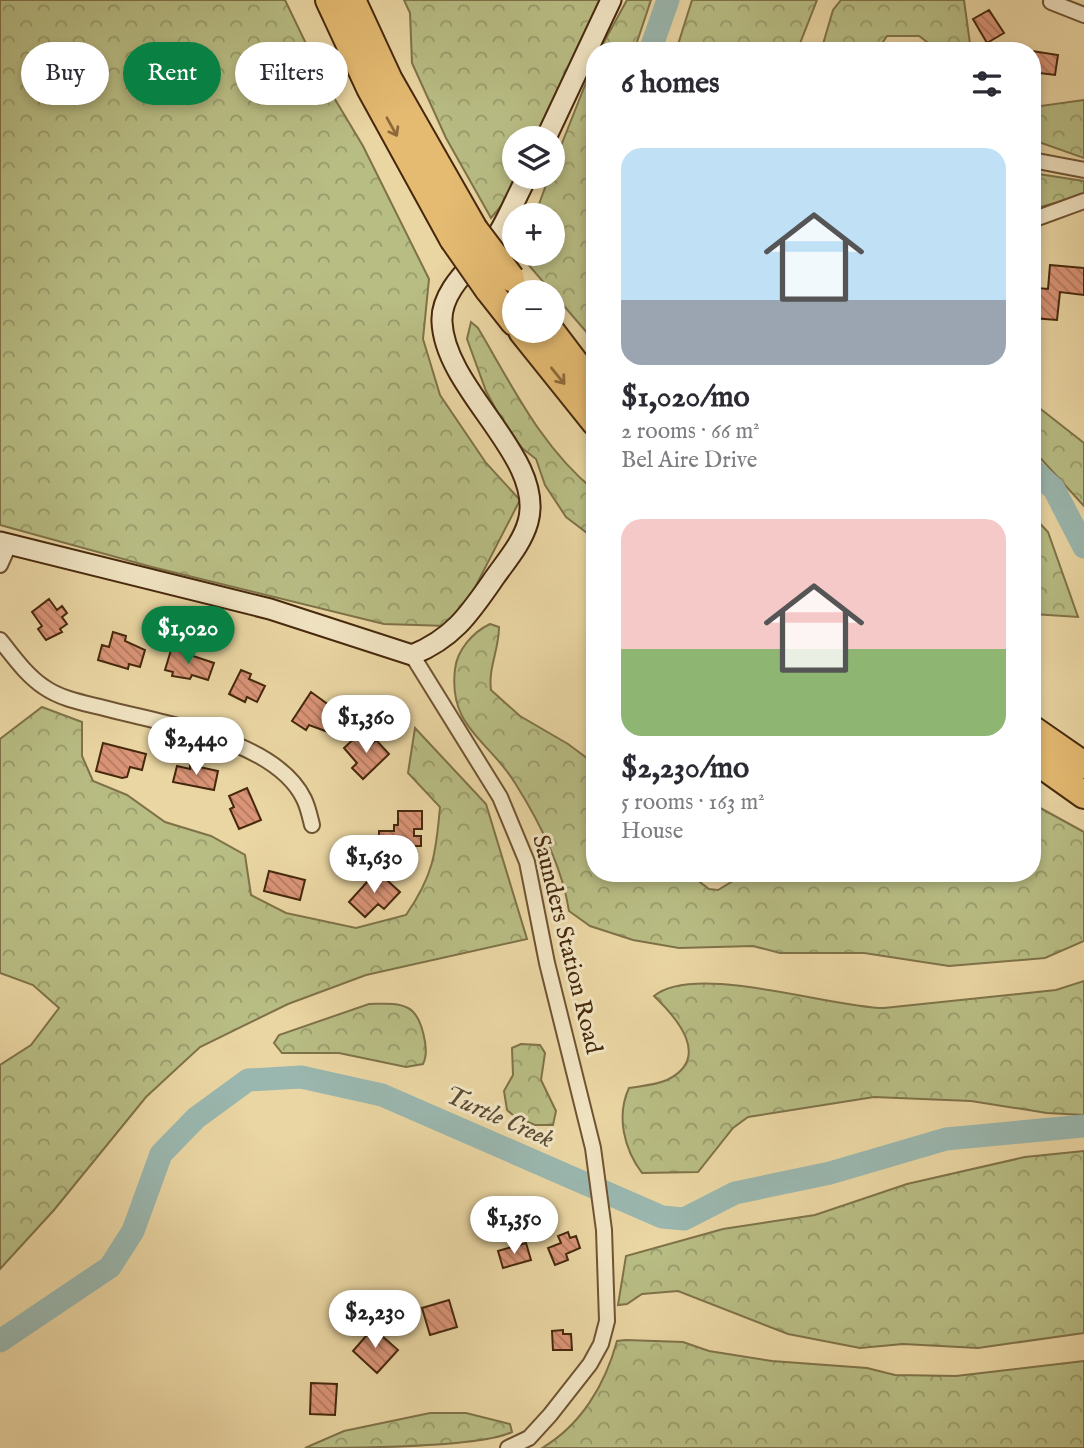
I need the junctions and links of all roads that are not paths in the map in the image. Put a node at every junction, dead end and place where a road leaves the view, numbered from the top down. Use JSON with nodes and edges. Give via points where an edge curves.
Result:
{"nodes":[{"id":1,"x":329,"y":0,"type":"edge"},
{"id":2,"x":352,"y":0,"type":"edge"},
{"id":3,"x":611,"y":0,"type":"edge"},
{"id":4,"x":1051,"y":2,"type":"dead end"},
{"id":5,"x":1084,"y":15,"type":"edge"},
{"id":6,"x":591,"y":42,"type":"edge"},
{"id":7,"x":586,"y":53,"type":"edge"},
{"id":8,"x":552,"y":126,"type":"edge"},
{"id":9,"x":1041,"y":162,"type":"edge"},
{"id":10,"x":1084,"y":170,"type":"edge"},
{"id":11,"x":521,"y":189,"type":"edge"},
{"id":12,"x":1084,"y":201,"type":"edge"},
{"id":13,"x":1041,"y":217,"type":"edge"},
{"id":14,"x":464,"y":234,"type":"junction"},
{"id":15,"x":502,"y":281,"type":"edge"},
{"id":16,"x":532,"y":343,"type":"edge"},
{"id":17,"x":560,"y":343,"type":"edge"},
{"id":18,"x":586,"y":377,"type":"edge"},
{"id":19,"x":586,"y":411,"type":"edge"},
{"id":20,"x":5,"y":544,"type":"edge"},
{"id":21,"x":0,"y":565,"type":"edge"},
{"id":22,"x":0,"y":640,"type":"edge"},
{"id":23,"x":412,"y":655,"type":"junction"},
{"id":24,"x":1041,"y":735,"type":"edge"},
{"id":25,"x":1041,"y":764,"type":"edge"},
{"id":26,"x":1084,"y":765,"type":"edge"},
{"id":27,"x":1084,"y":794,"type":"edge"},
{"id":28,"x":312,"y":825,"type":"dead end"},
{"id":29,"x":508,"y":1448,"type":"edge"}],
"edges":[{"from":1,"to":14,"type":"highway","one_way":true,"via":[[370,88]]},
{"from":2,"to":14,"type":"highway"},
{"from":3,"to":6,"type":"street"},
{"from":4,"to":5,"type":"street"},
{"from":7,"to":8,"type":"street"},
{"from":9,"to":10,"type":"street"},
{"from":11,"to":23,"type":"street","via":[[498,233],[448,296],[441,320],[458,374],[518,462],[529,497],[528,520],[518,545],[460,626]]},
{"from":12,"to":13,"type":"street"},
{"from":14,"to":15,"type":"highway","bridge":true},
{"from":16,"to":19,"type":"highway","one_way":true},
{"from":17,"to":18,"type":"highway"},
{"from":20,"to":21,"type":"street"},
{"from":20,"to":23,"type":"street","via":[[270,609]]},
{"from":22,"to":28,"type":"street","via":[[44,687],[72,700],[240,746],[275,766],[304,799]]},
{"from":23,"to":29,"type":"street","name":"Saunders Station Road","via":[[516,829],[593,1148],[604,1230],[607,1321],[601,1344],[550,1415],[529,1437]]},
{"from":24,"to":26,"type":"highway"},
{"from":25,"to":27,"type":"highway"}]}
